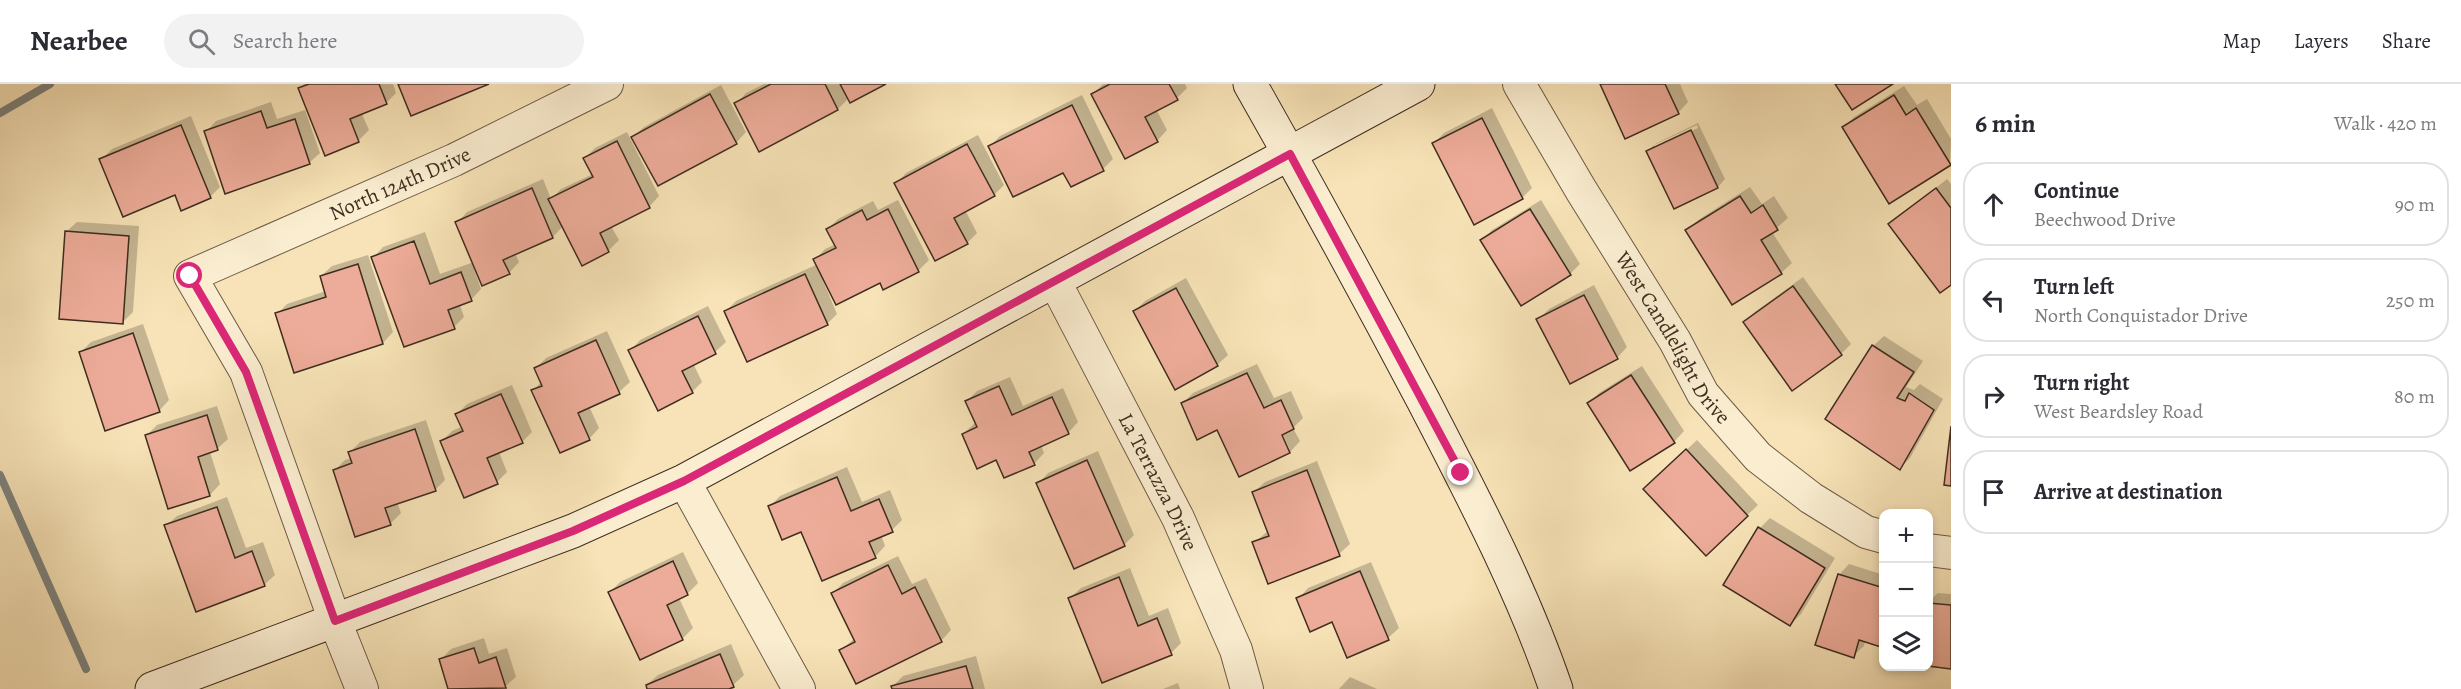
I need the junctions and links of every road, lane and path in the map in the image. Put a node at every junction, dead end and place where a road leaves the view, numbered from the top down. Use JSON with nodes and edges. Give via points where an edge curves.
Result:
{"nodes":[{"id":1,"x":607,"y":84,"type":"edge"},
{"id":2,"x":1250,"y":84,"type":"edge"},
{"id":3,"x":1418,"y":84,"type":"edge"},
{"id":4,"x":1519,"y":84,"type":"edge"},
{"id":5,"x":1290,"y":154,"type":"junction"},
{"id":6,"x":1055,"y":282,"type":"junction"},
{"id":7,"x":684,"y":481,"type":"junction"},
{"id":8,"x":1879,"y":536,"type":"edge"},
{"id":9,"x":1933,"y":551,"type":"edge"},
{"id":10,"x":1951,"y":553,"type":"edge"},
{"id":11,"x":335,"y":621,"type":"junction"},
{"id":12,"x":153,"y":689,"type":"edge"},
{"id":13,"x":362,"y":689,"type":"edge"},
{"id":14,"x":799,"y":689,"type":"edge"},
{"id":15,"x":1247,"y":689,"type":"edge"},
{"id":16,"x":1556,"y":689,"type":"edge"}],
"edges":[{"from":1,"to":11,"type":"street","name":"North 124th Drive","via":[[454,160],[190,276],[246,372]]},
{"from":2,"to":5,"type":"street"},
{"from":3,"to":5,"type":"street"},
{"from":4,"to":8,"type":"street","name":"West Candlelight Drive","via":[[1703,394],[1758,457],[1811,498],[1866,532]]},
{"from":5,"to":6,"type":"street"},
{"from":5,"to":16,"type":"street","via":[[1485,520]]},
{"from":6,"to":7,"type":"street"},
{"from":6,"to":15,"type":"street","name":"La Terrazza Drive","via":[[1178,518],[1236,650]]},
{"from":7,"to":11,"type":"street","via":[[573,531]]},
{"from":7,"to":14,"type":"street"},
{"from":9,"to":10,"type":"street"},
{"from":11,"to":12,"type":"street"},
{"from":11,"to":13,"type":"street"}]}
